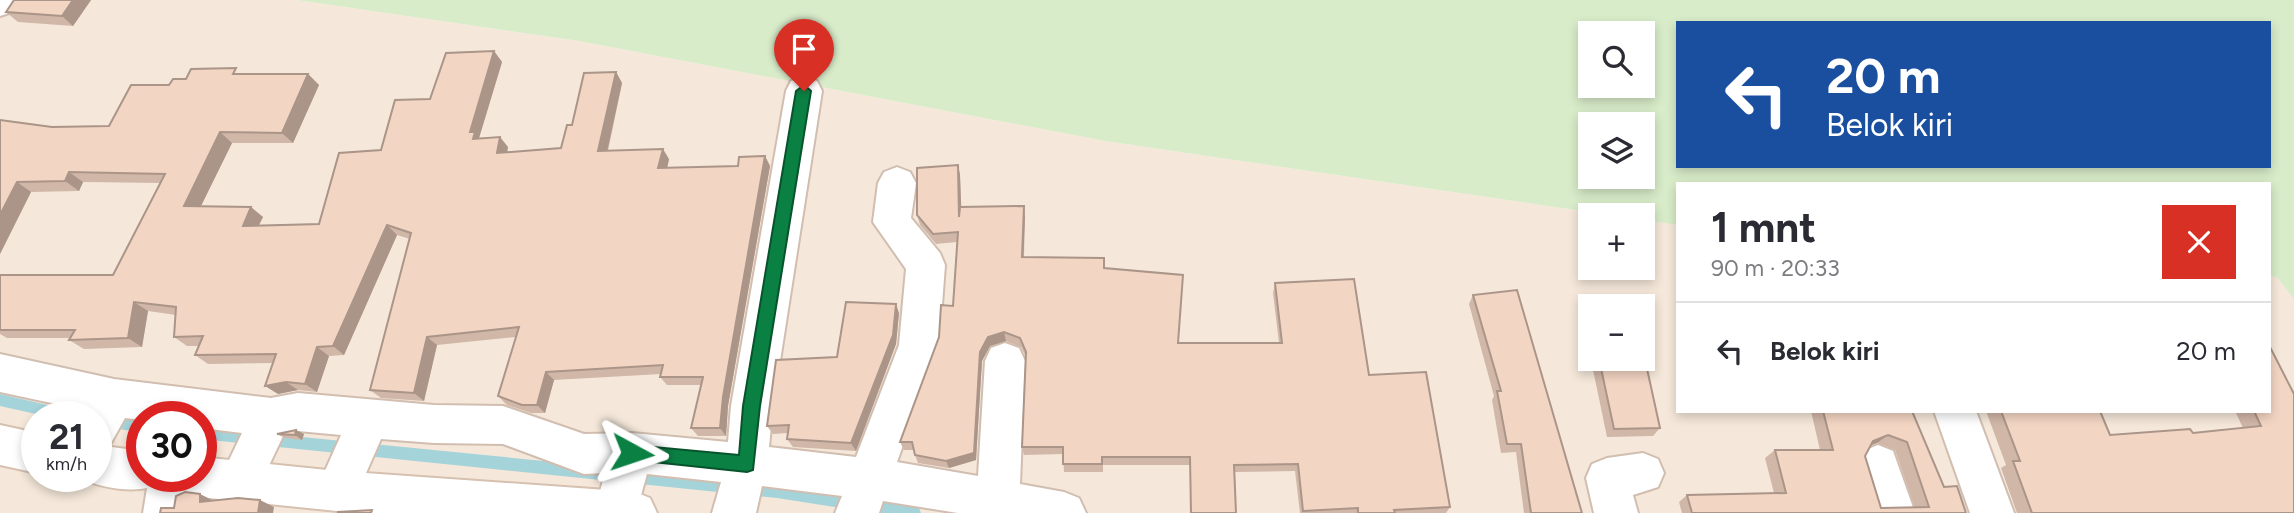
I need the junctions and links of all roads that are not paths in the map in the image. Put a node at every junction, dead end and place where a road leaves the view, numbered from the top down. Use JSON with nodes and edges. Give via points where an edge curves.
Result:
{"nodes":[{"id":1,"x":804,"y":91,"type":"dead end"},
{"id":2,"x":897,"y":183,"type":"dead end"},
{"id":3,"x":1005,"y":361,"type":"dead end"},
{"id":4,"x":0,"y":373,"type":"edge"},
{"id":5,"x":71,"y":401,"type":"edge"},
{"id":6,"x":1956,"y":413,"type":"edge"},
{"id":7,"x":112,"y":416,"type":"edge"},
{"id":8,"x":0,"y":445,"type":"edge"},
{"id":9,"x":256,"y":447,"type":"junction"},
{"id":10,"x":21,"y":450,"type":"edge"},
{"id":11,"x":352,"y":455,"type":"junction"},
{"id":12,"x":217,"y":464,"type":"edge"},
{"id":13,"x":1878,"y":465,"type":"dead end"},
{"id":14,"x":1643,"y":473,"type":"dead end"},
{"id":15,"x":626,"y":487,"type":"edge"},
{"id":16,"x":740,"y":490,"type":"edge"},
{"id":17,"x":168,"y":492,"type":"edge"},
{"id":18,"x":863,"y":495,"type":"edge"},
{"id":19,"x":1018,"y":509,"type":"edge"},
{"id":20,"x":165,"y":513,"type":"edge"},
{"id":21,"x":1616,"y":513,"type":"edge"},
{"id":22,"x":1893,"y":513,"type":"edge"},
{"id":23,"x":1992,"y":513,"type":"edge"}],
"edges":[{"from":1,"to":16,"type":"street"},
{"from":2,"to":18,"type":"street","via":[[892,222],[926,265],[919,345]]},
{"from":3,"to":19,"type":"street"},
{"from":4,"to":5,"type":"street"},
{"from":6,"to":23,"type":"street"},
{"from":7,"to":9,"type":"street"},
{"from":8,"to":10,"type":"street"},
{"from":9,"to":11,"type":"street"},
{"from":9,"to":11,"type":"street","via":[[298,412]]},
{"from":9,"to":12,"type":"street"},
{"from":11,"to":15,"type":"street"},
{"from":11,"to":15,"type":"street","via":[[503,425],[584,454]]},
{"from":13,"to":22,"type":"street"},
{"from":14,"to":21,"type":"street","via":[[1607,478]]},
{"from":15,"to":16,"type":"street"},
{"from":16,"to":18,"type":"street"},
{"from":17,"to":20,"type":"street"},
{"from":18,"to":19,"type":"street"}]}
